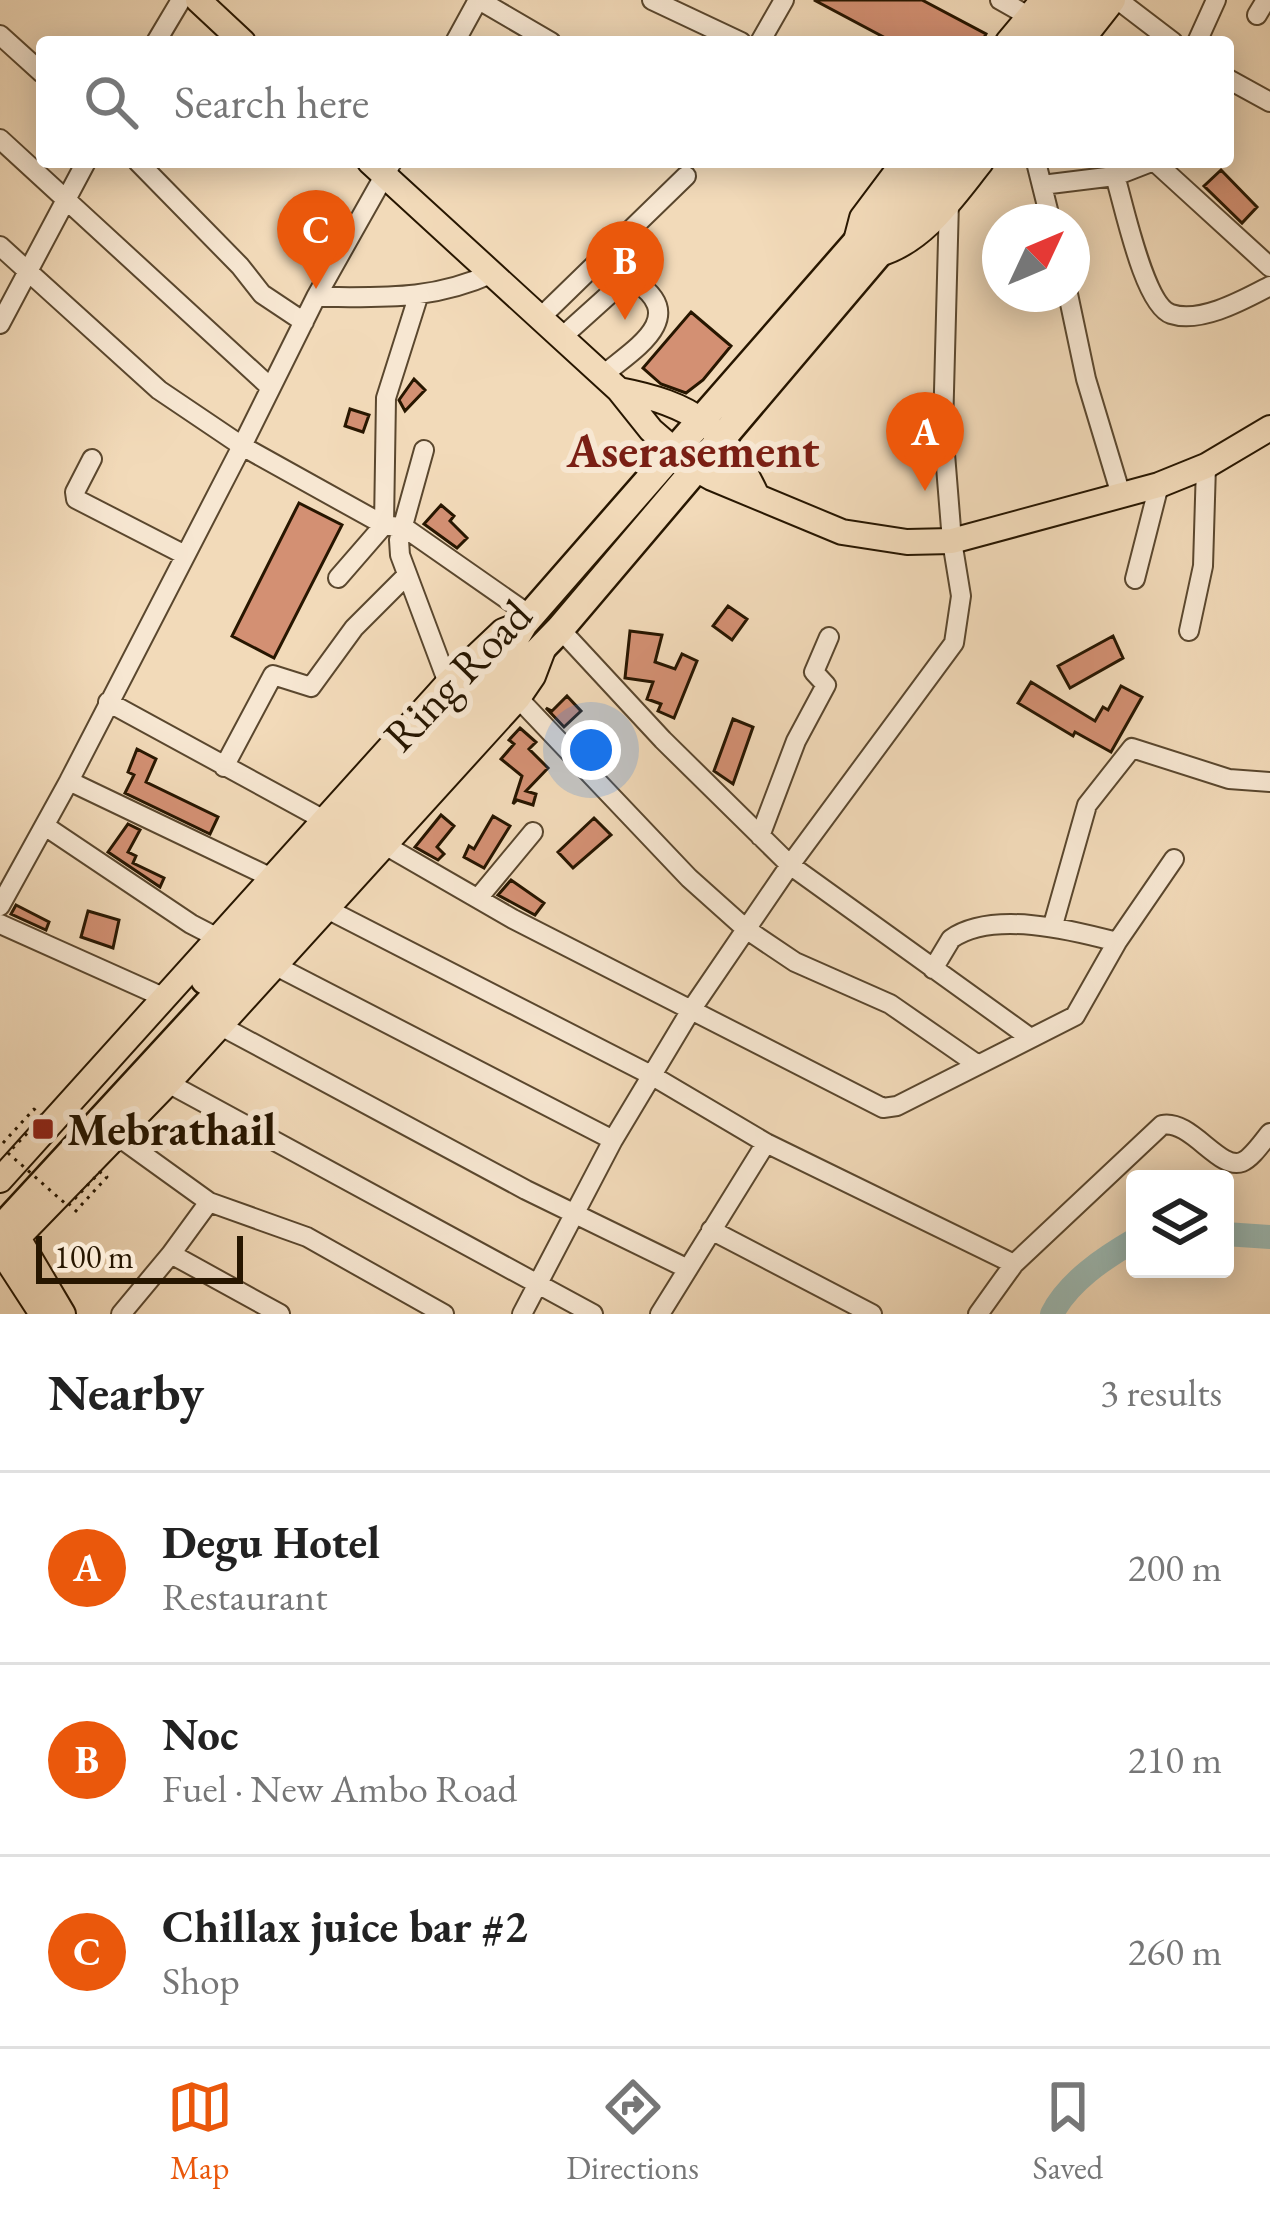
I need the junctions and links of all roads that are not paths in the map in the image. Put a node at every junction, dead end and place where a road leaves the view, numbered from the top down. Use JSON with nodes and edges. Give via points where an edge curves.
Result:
{"nodes":[{"id":1,"x":181,"y":0,"type":"edge"},
{"id":2,"x":198,"y":0,"type":"edge"},
{"id":3,"x":478,"y":0,"type":"edge"},
{"id":4,"x":652,"y":0,"type":"edge"},
{"id":5,"x":784,"y":0,"type":"edge"},
{"id":6,"x":1000,"y":0,"type":"edge"},
{"id":7,"x":1066,"y":0,"type":"edge"},
{"id":8,"x":1090,"y":0,"type":"edge"},
{"id":9,"x":1116,"y":0,"type":"edge"},
{"id":10,"x":1216,"y":0,"type":"edge"},
{"id":11,"x":1034,"y":20,"type":"edge"},
{"id":12,"x":0,"y":35,"type":"edge"},
{"id":13,"x":160,"y":36,"type":"edge"},
{"id":14,"x":237,"y":36,"type":"edge"},
{"id":15,"x":458,"y":36,"type":"edge"},
{"id":16,"x":541,"y":36,"type":"edge"},
{"id":17,"x":728,"y":36,"type":"edge"},
{"id":18,"x":763,"y":36,"type":"edge"},
{"id":19,"x":1061,"y":36,"type":"edge"},
{"id":20,"x":1085,"y":36,"type":"edge"},
{"id":21,"x":1165,"y":36,"type":"edge"},
{"id":22,"x":1200,"y":36,"type":"edge"},
{"id":23,"x":36,"y":68,"type":"edge"},
{"id":24,"x":1234,"y":82,"type":"edge"},
{"id":25,"x":1270,"y":102,"type":"edge"},
{"id":26,"x":0,"y":139,"type":"edge"},
{"id":27,"x":83,"y":168,"type":"edge"},
{"id":28,"x":144,"y":168,"type":"edge"},
{"id":29,"x":381,"y":168,"type":"edge"},
{"id":30,"x":384,"y":168,"type":"edge"},
{"id":31,"x":900,"y":168,"type":"edge"},
{"id":32,"x":923,"y":168,"type":"edge"},
{"id":33,"x":950,"y":168,"type":"edge"},
{"id":34,"x":976,"y":168,"type":"edge"},
{"id":35,"x":1038,"y":168,"type":"edge"},
{"id":36,"x":1137,"y":168,"type":"edge"},
{"id":37,"x":1160,"y":168,"type":"edge"},
{"id":38,"x":686,"y":176,"type":"dead end"},
{"id":39,"x":1115,"y":176,"type":"junction"},
{"id":40,"x":1042,"y":185,"type":"junction"},
{"id":41,"x":65,"y":202,"type":"junction"},
{"id":42,"x":949,"y":202,"type":"junction"},
{"id":43,"x":1047,"y":204,"type":"edge"},
{"id":44,"x":0,"y":246,"type":"edge"},
{"id":45,"x":867,"y":250,"type":"junction"},
{"id":46,"x":1270,"y":267,"type":"edge"},
{"id":47,"x":27,"y":270,"type":"junction"},
{"id":48,"x":494,"y":273,"type":"junction"},
{"id":49,"x":1270,"y":286,"type":"edge"},
{"id":50,"x":316,"y":297,"type":"junction"},
{"id":51,"x":418,"y":297,"type":"junction"},
{"id":52,"x":1072,"y":312,"type":"edge"},
{"id":53,"x":541,"y":317,"type":"junction"},
{"id":54,"x":304,"y":322,"type":"junction"},
{"id":55,"x":0,"y":324,"type":"edge"},
{"id":56,"x":562,"y":337,"type":"junction"},
{"id":57,"x":611,"y":382,"type":"junction"},
{"id":58,"x":270,"y":387,"type":"junction"},
{"id":59,"x":714,"y":428,"type":"junction"},
{"id":60,"x":1270,"y":428,"type":"edge"},
{"id":61,"x":242,"y":446,"type":"junction"},
{"id":62,"x":424,"y":450,"type":"dead end"},
{"id":63,"x":674,"y":452,"type":"junction"},
{"id":64,"x":92,"y":459,"type":"dead end"},
{"id":65,"x":1206,"y":466,"type":"junction"},
{"id":66,"x":696,"y":470,"type":"junction"},
{"id":67,"x":1159,"y":485,"type":"junction"},
{"id":68,"x":756,"y":494,"type":"junction"},
{"id":69,"x":1121,"y":495,"type":"junction"},
{"id":70,"x":384,"y":525,"type":"junction"},
{"id":71,"x":405,"y":528,"type":"junction"},
{"id":72,"x":952,"y":542,"type":"junction"},
{"id":73,"x":185,"y":555,"type":"junction"},
{"id":74,"x":406,"y":576,"type":"junction"},
{"id":75,"x":338,"y":578,"type":"dead end"},
{"id":76,"x":1135,"y":579,"type":"dead end"},
{"id":77,"x":528,"y":620,"type":"junction"},
{"id":78,"x":1189,"y":631,"type":"dead end"},
{"id":79,"x":552,"y":637,"type":"junction"},
{"id":80,"x":829,"y":637,"type":"dead end"},
{"id":81,"x":448,"y":683,"type":"junction"},
{"id":82,"x":518,"y":698,"type":"junction"},
{"id":83,"x":108,"y":702,"type":"junction"},
{"id":84,"x":224,"y":767,"type":"junction"},
{"id":85,"x":69,"y":781,"type":"junction"},
{"id":86,"x":1270,"y":782,"type":"edge"},
{"id":87,"x":326,"y":820,"type":"junction"},
{"id":88,"x":45,"y":826,"type":"junction"},
{"id":89,"x":533,"y":832,"type":"dead end"},
{"id":90,"x":760,"y":836,"type":"junction"},
{"id":91,"x":383,"y":844,"type":"junction"},
{"id":92,"x":1174,"y":859,"type":"dead end"},
{"id":93,"x":790,"y":865,"type":"junction"},
{"id":94,"x":274,"y":879,"type":"junction"},
{"id":95,"x":479,"y":897,"type":"junction"},
{"id":96,"x":0,"y":906,"type":"edge"},
{"id":97,"x":325,"y":908,"type":"junction"},
{"id":98,"x":0,"y":924,"type":"edge"},
{"id":99,"x":1053,"y":925,"type":"junction"},
{"id":100,"x":746,"y":928,"type":"junction"},
{"id":101,"x":218,"y":938,"type":"junction"},
{"id":102,"x":1117,"y":942,"type":"junction"},
{"id":103,"x":274,"y":965,"type":"junction"},
{"id":104,"x":933,"y":969,"type":"junction"},
{"id":105,"x":164,"y":997,"type":"junction"},
{"id":106,"x":691,"y":1010,"type":"junction"},
{"id":107,"x":219,"y":1025,"type":"junction"},
{"id":108,"x":1029,"y":1037,"type":"junction"},
{"id":109,"x":979,"y":1065,"type":"junction"},
{"id":110,"x":651,"y":1075,"type":"junction"},
{"id":111,"x":168,"y":1083,"type":"junction"},
{"id":112,"x":1270,"y":1132,"type":"edge"},
{"id":113,"x":116,"y":1135,"type":"junction"},
{"id":114,"x":613,"y":1140,"type":"junction"},
{"id":115,"x":766,"y":1143,"type":"junction"},
{"id":116,"x":1,"y":1184,"type":"edge"},
{"id":117,"x":208,"y":1202,"type":"junction"},
{"id":118,"x":572,"y":1214,"type":"junction"},
{"id":119,"x":711,"y":1230,"type":"junction"},
{"id":120,"x":5,"y":1245,"type":"edge"},
{"id":121,"x":171,"y":1254,"type":"junction"},
{"id":122,"x":1014,"y":1264,"type":"junction"},
{"id":123,"x":688,"y":1269,"type":"junction"},
{"id":124,"x":536,"y":1281,"type":"junction"},
{"id":125,"x":437,"y":1312,"type":"edge"},
{"id":126,"x":42,"y":1314,"type":"edge"},
{"id":127,"x":63,"y":1314,"type":"edge"},
{"id":128,"x":121,"y":1314,"type":"edge"},
{"id":129,"x":280,"y":1314,"type":"edge"},
{"id":130,"x":522,"y":1314,"type":"edge"},
{"id":131,"x":593,"y":1314,"type":"edge"},
{"id":132,"x":660,"y":1314,"type":"edge"},
{"id":133,"x":872,"y":1314,"type":"edge"},
{"id":134,"x":978,"y":1314,"type":"edge"}],
"edges":[{"from":1,"to":13,"type":"street"},
{"from":2,"to":14,"type":"main road"},
{"from":3,"to":15,"type":"street"},
{"from":3,"to":16,"type":"street"},
{"from":4,"to":17,"type":"street"},
{"from":5,"to":18,"type":"street"},
{"from":6,"to":11,"type":"street"},
{"from":7,"to":11,"type":"highway"},
{"from":8,"to":19,"type":"highway"},
{"from":9,"to":20,"type":"main road"},
{"from":9,"to":21,"type":"street"},
{"from":10,"to":22,"type":"street"},
{"from":12,"to":23,"type":"street"},
{"from":24,"to":25,"type":"street"},
{"from":26,"to":41,"type":"street"},
{"from":27,"to":41,"type":"street"},
{"from":28,"to":54,"type":"street","via":[[262,294]]},
{"from":29,"to":50,"type":"street"},
{"from":30,"to":48,"type":"main road"},
{"from":31,"to":45,"type":"main road","via":[[862,218]]},
{"from":32,"to":45,"type":"highway","name":"Ring Road"},
{"from":33,"to":45,"type":"highway","name":"Ring Road"},
{"from":34,"to":42,"type":"main road"},
{"from":35,"to":40,"type":"street"},
{"from":36,"to":39,"type":"street"},
{"from":37,"to":46,"type":"street"},
{"from":38,"to":53,"type":"street"},
{"from":39,"to":40,"type":"street"},
{"from":39,"to":49,"type":"street","via":[[1151,295],[1165,312],[1196,314]]},
{"from":40,"to":43,"type":"street"},
{"from":41,"to":47,"type":"street"},
{"from":41,"to":58,"type":"street"},
{"from":42,"to":45,"type":"main road","via":[[908,241]]},
{"from":42,"to":72,"type":"street","via":[[943,429]]},
{"from":44,"to":47,"type":"street"},
{"from":45,"to":59,"type":"highway","name":"Ring Road"},
{"from":47,"to":55,"type":"street"},
{"from":47,"to":61,"type":"street","via":[[159,390]]},
{"from":48,"to":51,"type":"street"},
{"from":48,"to":53,"type":"main road"},
{"from":50,"to":51,"type":"street"},
{"from":50,"to":54,"type":"street"},
{"from":51,"to":70,"type":"street","via":[[386,398]]},
{"from":52,"to":69,"type":"street"},
{"from":53,"to":56,"type":"main road"},
{"from":54,"to":58,"type":"street"},
{"from":56,"to":57,"type":"main road"},
{"from":56,"to":57,"type":"street","via":[[623,285],[636,281],[651,292],[657,326]]},
{"from":57,"to":59,"type":"main road"},
{"from":57,"to":63,"type":"main road"},
{"from":58,"to":61,"type":"street"},
{"from":59,"to":63,"type":"highway","name":"Ring Road"},
{"from":59,"to":66,"type":"highway","name":"Ring Road"},
{"from":59,"to":68,"type":"main road"},
{"from":60,"to":65,"type":"main road"},
{"from":61,"to":70,"type":"street"},
{"from":61,"to":73,"type":"street"},
{"from":62,"to":71,"type":"street"},
{"from":63,"to":66,"type":"main road"},
{"from":63,"to":77,"type":"highway","name":"Ring Road"},
{"from":64,"to":73,"type":"street","via":[[76,499]]},
{"from":65,"to":67,"type":"main road"},
{"from":65,"to":78,"type":"street","via":[[1203,566]]},
{"from":66,"to":68,"type":"main road"},
{"from":66,"to":79,"type":"highway","name":"Ring Road"},
{"from":67,"to":69,"type":"main road"},
{"from":67,"to":76,"type":"street"},
{"from":68,"to":72,"type":"main road","via":[[842,532]]},
{"from":69,"to":72,"type":"main road"},
{"from":70,"to":71,"type":"street"},
{"from":70,"to":75,"type":"street"},
{"from":71,"to":74,"type":"street","via":[[399,540]]},
{"from":71,"to":77,"type":"street"},
{"from":72,"to":93,"type":"street","via":[[961,596],[954,643]]},
{"from":73,"to":83,"type":"street"},
{"from":74,"to":81,"type":"street"},
{"from":74,"to":84,"type":"street","via":[[311,687],[273,675]]},
{"from":77,"to":81,"type":"main road","via":[[503,631]]},
{"from":77,"to":116,"type":"highway","name":"Ring Road"},
{"from":79,"to":82,"type":"main road"},
{"from":79,"to":90,"type":"street"},
{"from":79,"to":120,"type":"highway","name":"Ring Road","via":[[428,765]]},
{"from":80,"to":90,"type":"street","via":[[814,672],[826,691],[805,722]]},
{"from":81,"to":87,"type":"main road"},
{"from":82,"to":91,"type":"main road"},
{"from":82,"to":100,"type":"street"},
{"from":83,"to":84,"type":"street"},
{"from":83,"to":85,"type":"street"},
{"from":84,"to":87,"type":"street"},
{"from":85,"to":88,"type":"street"},
{"from":85,"to":94,"type":"street"},
{"from":86,"to":99,"type":"street","via":[[1229,779],[1132,748],[1087,806]]},
{"from":87,"to":94,"type":"main road"},
{"from":88,"to":96,"type":"street"},
{"from":88,"to":101,"type":"street"},
{"from":89,"to":95,"type":"street"},
{"from":90,"to":93,"type":"street"},
{"from":91,"to":95,"type":"street"},
{"from":91,"to":97,"type":"main road"},
{"from":92,"to":102,"type":"street"},
{"from":93,"to":100,"type":"street"},
{"from":93,"to":104,"type":"street"},
{"from":94,"to":101,"type":"main road"},
{"from":95,"to":106,"type":"street"},
{"from":97,"to":103,"type":"main road"},
{"from":97,"to":110,"type":"street"},
{"from":98,"to":105,"type":"street"},
{"from":99,"to":102,"type":"street"},
{"from":99,"to":104,"type":"street","via":[[960,933]]},
{"from":100,"to":106,"type":"street"},
{"from":100,"to":109,"type":"street","via":[[795,962],[909,1016]]},
{"from":101,"to":105,"type":"main road"},
{"from":102,"to":108,"type":"street","via":[[1076,1016]]},
{"from":103,"to":107,"type":"main road"},
{"from":103,"to":114,"type":"street"},
{"from":104,"to":108,"type":"street"},
{"from":105,"to":116,"type":"main road"},
{"from":106,"to":109,"type":"street","via":[[883,1108]]},
{"from":106,"to":110,"type":"street"},
{"from":107,"to":111,"type":"main road"},
{"from":107,"to":118,"type":"street"},
{"from":108,"to":109,"type":"street"},
{"from":110,"to":114,"type":"street"},
{"from":110,"to":115,"type":"street"},
{"from":111,"to":113,"type":"main road"},
{"from":111,"to":124,"type":"street"},
{"from":112,"to":122,"type":"street","via":[[1237,1164],[1178,1125],[1162,1125]]},
{"from":113,"to":117,"type":"street"},
{"from":113,"to":120,"type":"main road"},
{"from":114,"to":118,"type":"street"},
{"from":115,"to":119,"type":"street"},
{"from":115,"to":122,"type":"street"},
{"from":117,"to":121,"type":"street"},
{"from":117,"to":125,"type":"street","via":[[308,1237]]},
{"from":118,"to":123,"type":"street"},
{"from":118,"to":124,"type":"street"},
{"from":119,"to":123,"type":"street"},
{"from":119,"to":133,"type":"street"},
{"from":120,"to":126,"type":"main road"},
{"from":120,"to":127,"type":"main road"},
{"from":121,"to":128,"type":"street"},
{"from":121,"to":129,"type":"street"},
{"from":122,"to":134,"type":"street"},
{"from":123,"to":132,"type":"street"},
{"from":124,"to":130,"type":"street"},
{"from":124,"to":131,"type":"street"}]}
